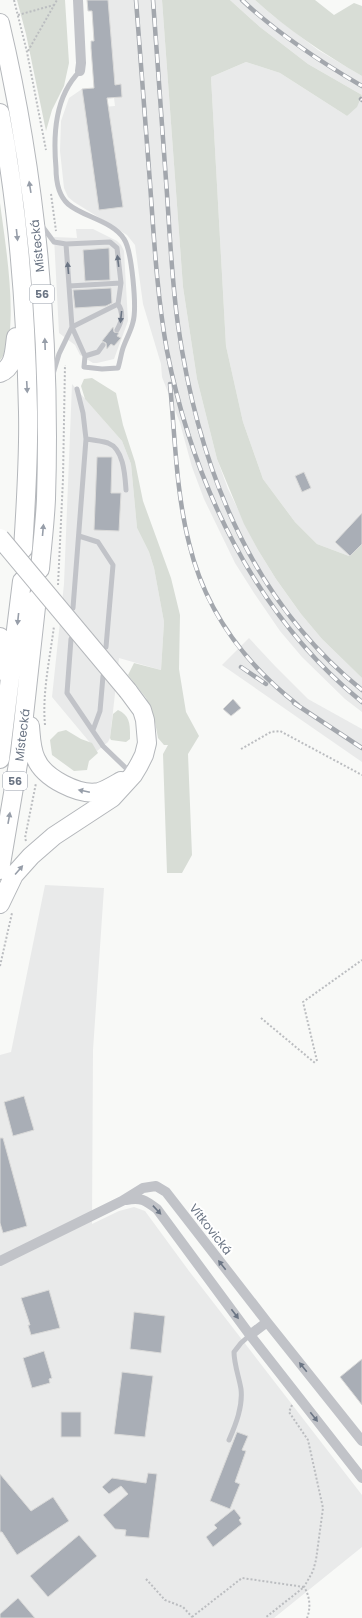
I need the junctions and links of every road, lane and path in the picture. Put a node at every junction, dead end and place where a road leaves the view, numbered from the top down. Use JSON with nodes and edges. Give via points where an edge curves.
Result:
{"nodes":[{"id":1,"x":57,"y":0,"type":"edge"},
{"id":2,"x":78,"y":0,"type":"edge"},
{"id":3,"x":54,"y":5,"type":"junction"},
{"id":4,"x":18,"y":15,"type":"dead end"},
{"id":5,"x":0,"y":23,"type":"edge"},
{"id":6,"x":27,"y":52,"type":"dead end"},
{"id":7,"x":80,"y":71,"type":"joint"},
{"id":8,"x":0,"y":113,"type":"edge"},
{"id":9,"x":34,"y":214,"type":"junction"},
{"id":10,"x":66,"y":244,"type":"junction"},
{"id":11,"x":22,"y":278,"type":"junction"},
{"id":12,"x":121,"y":283,"type":"junction"},
{"id":13,"x":69,"y":286,"type":"junction"},
{"id":14,"x":118,"y":304,"type":"junction"},
{"id":15,"x":72,"y":327,"type":"junction"},
{"id":16,"x":117,"y":330,"type":"dead end"},
{"id":17,"x":103,"y":346,"type":"dead end"},
{"id":18,"x":85,"y":356,"type":"junction"},
{"id":19,"x":0,"y":373,"type":"edge"},
{"id":20,"x":77,"y":390,"type":"dead end"},
{"id":21,"x":47,"y":400,"type":"junction"},
{"id":22,"x":86,"y":439,"type":"junction"},
{"id":23,"x":126,"y":490,"type":"dead end"},
{"id":24,"x":79,"y":536,"type":"junction"},
{"id":25,"x":0,"y":538,"type":"edge"},
{"id":26,"x":23,"y":549,"type":"dead end"},
{"id":27,"x":40,"y":568,"type":"dead end"},
{"id":28,"x":22,"y":581,"type":"dead end"},
{"id":29,"x":37,"y":598,"type":"dead end"},
{"id":30,"x":73,"y":608,"type":"dead end"},
{"id":31,"x":55,"y":620,"type":"dead end"},
{"id":32,"x":0,"y":637,"type":"edge"},
{"id":33,"x":71,"y":639,"type":"dead end"},
{"id":34,"x":106,"y":646,"type":"dead end"},
{"id":35,"x":103,"y":676,"type":"dead end"},
{"id":36,"x":27,"y":692,"type":"junction"},
{"id":37,"x":9,"y":695,"type":"junction"},
{"id":38,"x":46,"y":729,"type":"dead end"},
{"id":39,"x":93,"y":730,"type":"junction"},
{"id":40,"x":241,"y":749,"type":"dead end"},
{"id":41,"x":0,"y":759,"type":"edge"},
{"id":42,"x":45,"y":771,"type":"junction"},
{"id":43,"x":133,"y":775,"type":"junction"},
{"id":44,"x":362,"y":775,"type":"edge"},
{"id":45,"x":31,"y":856,"type":"junction"},
{"id":46,"x":0,"y":870,"type":"edge"},
{"id":47,"x":7,"y":905,"type":"edge"},
{"id":48,"x":362,"y":960,"type":"edge"},
{"id":49,"x":0,"y":966,"type":"edge"},
{"id":50,"x":261,"y":1018,"type":"dead end"},
{"id":51,"x":122,"y":1201,"type":"junction"},
{"id":52,"x":0,"y":1261,"type":"edge"},
{"id":53,"x":267,"y":1322,"type":"junction"},
{"id":54,"x":250,"y":1335,"type":"junction"},
{"id":55,"x":297,"y":1395,"type":"junction"},
{"id":56,"x":229,"y":1440,"type":"dead end"},
{"id":57,"x":362,"y":1441,"type":"edge"},
{"id":58,"x":362,"y":1478,"type":"edge"},
{"id":59,"x":146,"y":1580,"type":"dead end"},
{"id":60,"x":304,"y":1587,"type":"junction"},
{"id":61,"x":192,"y":1618,"type":"edge"},
{"id":62,"x":265,"y":1618,"type":"edge"},
{"id":63,"x":307,"y":1618,"type":"edge"}],
"edges":[{"from":1,"to":3,"type":"path"},
{"from":2,"to":7,"type":"street"},
{"from":3,"to":4,"type":"path"},
{"from":3,"to":6,"type":"path"},
{"from":9,"to":5,"type":"highway","name":"Místecká","number":"56","one_way":true,"via":[[18,110]]},
{"from":7,"to":18,"type":"lane","via":[[71,80],[57,116],[54,138],[56,178],[60,195],[68,204],[115,230],[124,239],[130,254],[135,309],[118,368],[84,367]]},
{"from":8,"to":11,"type":"highway","name":"Místecká","number":"56","one_way":true,"via":[[10,170]]},
{"from":9,"to":10,"type":"lane","via":[[54,242]]},
{"from":21,"to":9,"type":"highway","name":"Místecká","number":"56","one_way":true,"via":[[43,306]]},
{"from":12,"to":10,"type":"lane","one_way":true,"via":[[117,248],[114,244]]},
{"from":13,"to":10,"type":"lane","one_way":true},
{"from":11,"to":19,"type":"highway","via":[[14,359]]},
{"from":11,"to":26,"type":"highway","name":"Místecká","number":"56","one_way":true,"via":[[28,413]]},
{"from":12,"to":13,"type":"lane"},
{"from":12,"to":14,"type":"lane"},
{"from":13,"to":15,"type":"lane"},
{"from":14,"to":15,"type":"lane"},
{"from":14,"to":16,"type":"lane","one_way":true,"via":[[122,310],[122,318]]},
{"from":15,"to":18,"type":"lane"},
{"from":15,"to":21,"type":"lane","via":[[59,354]]},
{"from":17,"to":18,"type":"lane","via":[[98,352]]},
{"from":20,"to":22,"type":"lane"},
{"from":27,"to":21,"type":"highway","name":"Místecká","number":"56","one_way":true,"via":[[46,501]]},
{"from":22,"to":23,"type":"lane","via":[[110,444],[119,453],[124,468]]},
{"from":22,"to":24,"type":"lane"},
{"from":24,"to":30,"type":"lane"},
{"from":24,"to":34,"type":"lane","via":[[98,542],[114,566]]},
{"from":25,"to":43,"type":"highway","bridge":true,"via":[[142,710],[147,743],[144,755]]},
{"from":28,"to":37,"type":"highway","name":"Místecká","number":"56","one_way":true},
{"from":29,"to":36,"type":"highway","name":"Místecká","number":"56"},
{"from":31,"to":38,"type":"path","via":[[46,690]]},
{"from":32,"to":37,"type":"highway"},
{"from":33,"to":39,"type":"lane","via":[[67,693]]},
{"from":35,"to":39,"type":"lane","via":[[100,712]]},
{"from":36,"to":42,"type":"highway","via":[[31,744],[36,760]]},
{"from":46,"to":36,"type":"highway","name":"Místecká","number":"56","one_way":true,"via":[[20,752]]},
{"from":37,"to":41,"type":"highway","name":"Místecká","number":"56"},
{"from":39,"to":43,"type":"lane","via":[[103,746]]},
{"from":40,"to":44,"type":"path","via":[[271,732],[280,731]]},
{"from":43,"to":42,"type":"highway","one_way":true,"via":[[101,792],[88,793],[53,779]]},
{"from":42,"to":45,"type":"path","via":[[34,784],[24,838]]},
{"from":43,"to":45,"type":"highway","via":[[112,798],[54,836]]},
{"from":47,"to":45,"type":"highway","one_way":true,"via":[[14,875]]},
{"from":47,"to":49,"type":"path","via":[[9,922]]},
{"from":48,"to":50,"type":"path","via":[[303,1002],[316,1062]]},
{"from":51,"to":52,"type":"street","name":"Vítkovická"},
{"from":53,"to":51,"type":"street","name":"Vítkovická","one_way":true,"via":[[166,1192],[156,1186],[143,1188]]},
{"from":51,"to":54,"type":"street","name":"Vítkovická","one_way":true,"via":[[138,1198],[149,1202],[157,1209]]},
{"from":53,"to":54,"type":"street"},
{"from":57,"to":53,"type":"street","name":"Vítkovická","one_way":true},
{"from":54,"to":55,"type":"street","name":"Vítkovická"},
{"from":54,"to":56,"type":"lane","via":[[240,1342],[234,1352],[241,1398],[236,1423]]},
{"from":55,"to":58,"type":"street","name":"Vítkovická","one_way":true},
{"from":55,"to":60,"type":"path","via":[[289,1412],[308,1440],[323,1508],[316,1560]]},
{"from":59,"to":61,"type":"path","via":[[165,1600],[183,1607]]},
{"from":60,"to":61,"type":"path","via":[[242,1578]]},
{"from":60,"to":62,"type":"path"},
{"from":60,"to":63,"type":"path","via":[[309,1599]]}]}
